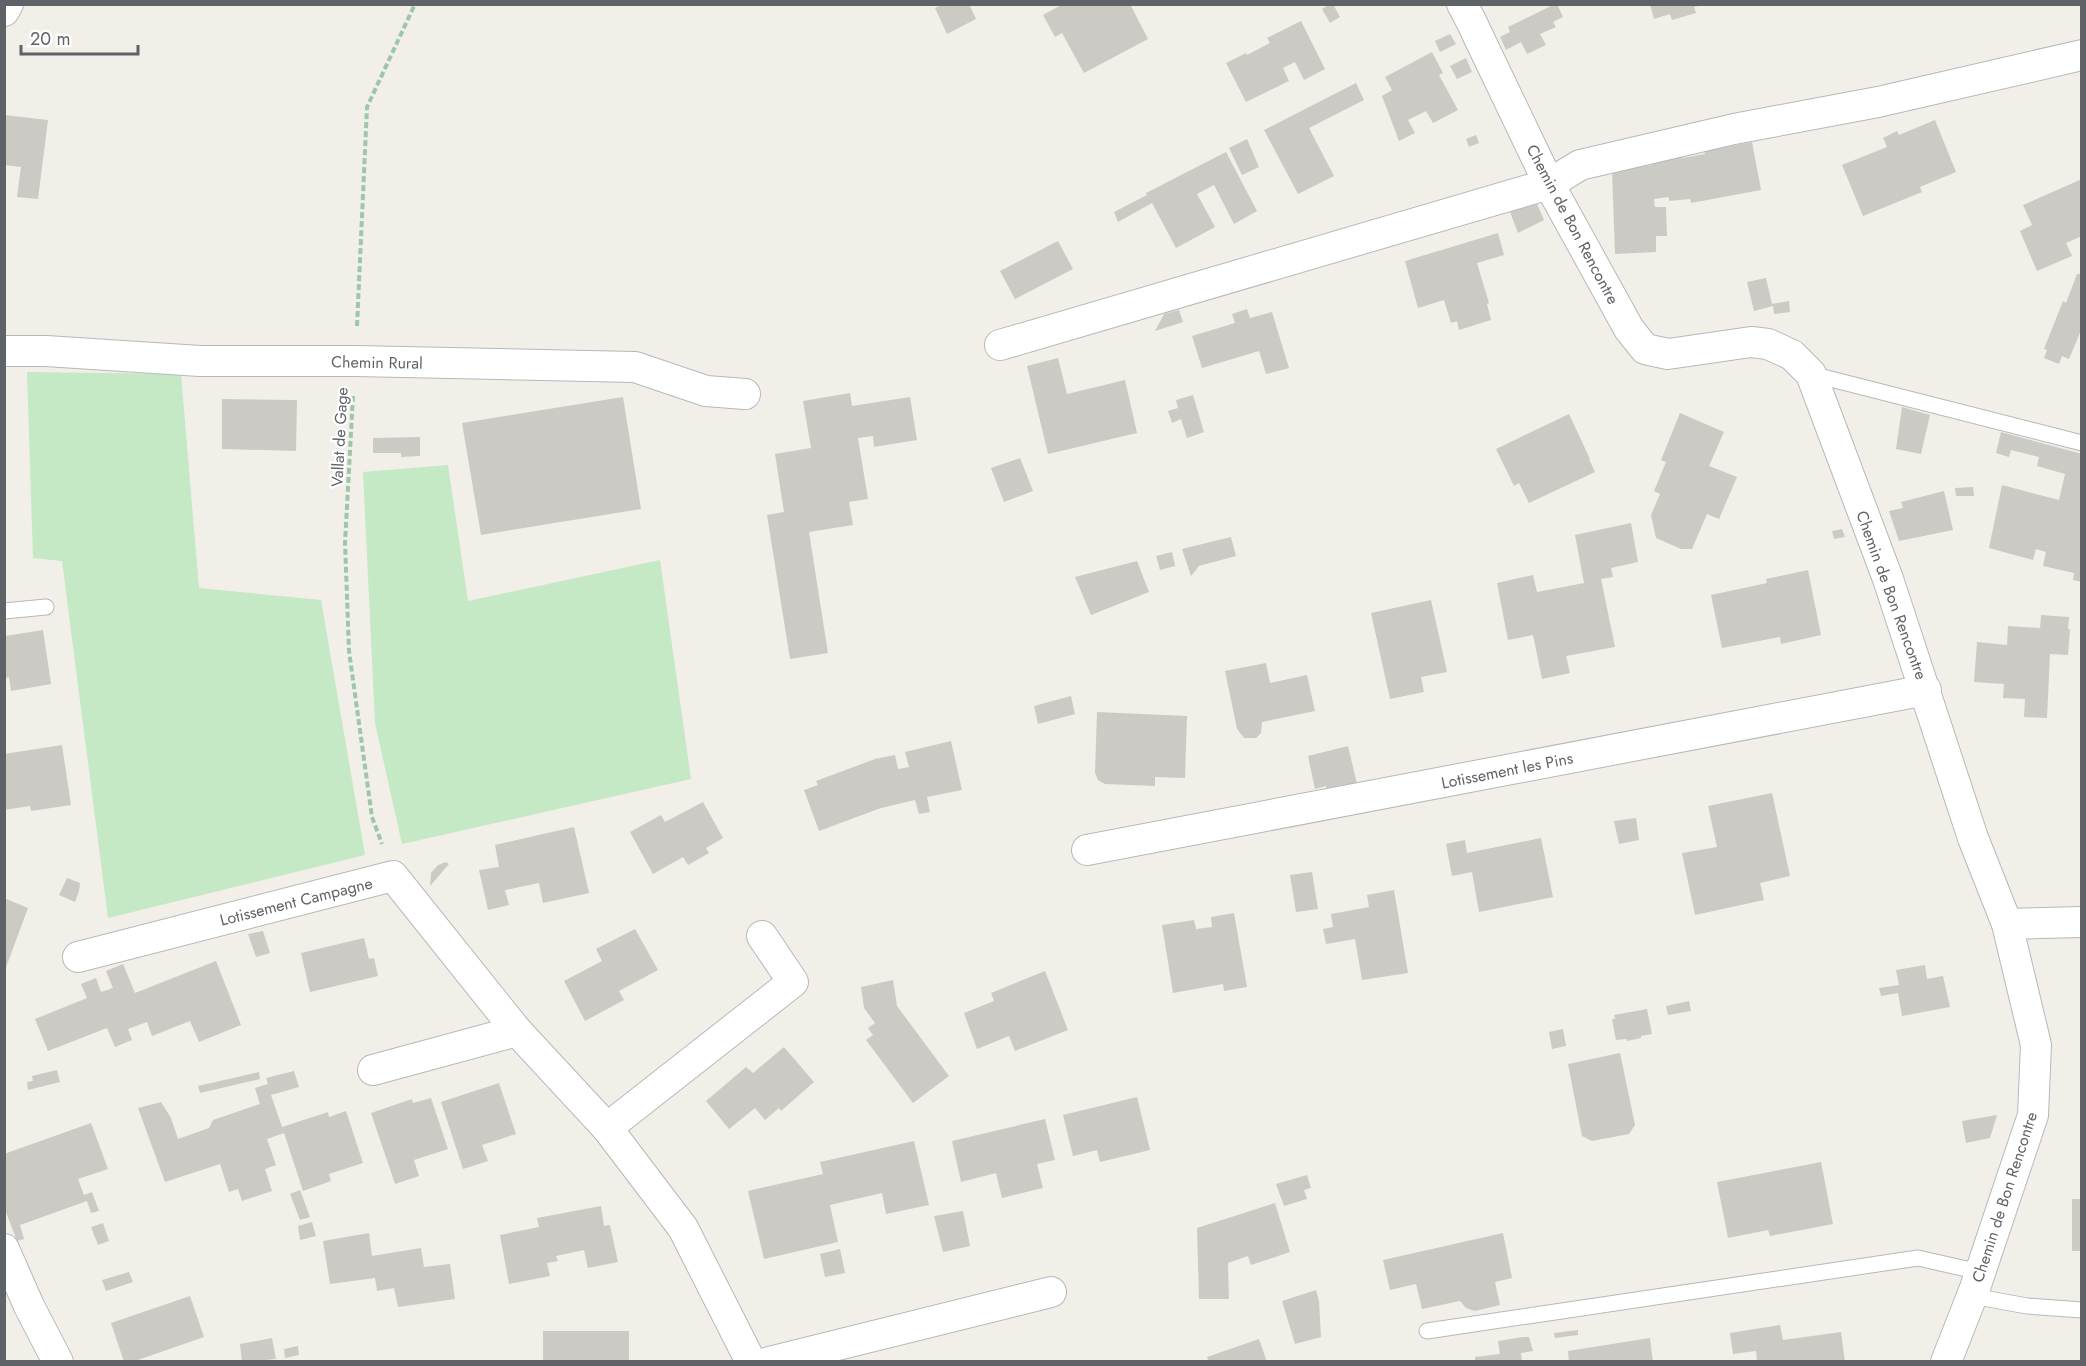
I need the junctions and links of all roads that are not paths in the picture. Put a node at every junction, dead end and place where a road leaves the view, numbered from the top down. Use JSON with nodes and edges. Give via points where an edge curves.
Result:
{"nodes":[{"id":1,"x":8,"y":4,"type":"edge"},
{"id":2,"x":1462,"y":4,"type":"edge"},
{"id":3,"x":4,"y":11,"type":"edge"},
{"id":4,"x":2082,"y":55,"type":"edge"},
{"id":5,"x":1550,"y":184,"type":"junction"},
{"id":6,"x":1000,"y":345,"type":"dead end"},
{"id":7,"x":4,"y":351,"type":"edge"},
{"id":8,"x":1811,"y":374,"type":"junction"},
{"id":9,"x":745,"y":394,"type":"dead end"},
{"id":10,"x":2082,"y":443,"type":"edge"},
{"id":11,"x":46,"y":607,"type":"dead end"},
{"id":12,"x":4,"y":611,"type":"edge"},
{"id":13,"x":1926,"y":690,"type":"junction"},
{"id":14,"x":1087,"y":850,"type":"dead end"},
{"id":15,"x":2082,"y":922,"type":"edge"},
{"id":16,"x":2007,"y":924,"type":"junction"},
{"id":17,"x":762,"y":936,"type":"dead end"},
{"id":18,"x":78,"y":957,"type":"dead end"},
{"id":19,"x":517,"y":1031,"type":"junction"},
{"id":20,"x":373,"y":1070,"type":"dead end"},
{"id":21,"x":607,"y":1128,"type":"junction"},
{"id":22,"x":4,"y":1249,"type":"edge"},
{"id":23,"x":1976,"y":1284,"type":"junction"},
{"id":24,"x":1051,"y":1292,"type":"dead end"},
{"id":25,"x":2082,"y":1310,"type":"edge"},
{"id":26,"x":1426,"y":1331,"type":"dead end"},
{"id":27,"x":58,"y":1362,"type":"edge"},
{"id":28,"x":751,"y":1362,"type":"edge"},
{"id":29,"x":769,"y":1362,"type":"edge"},
{"id":30,"x":1946,"y":1362,"type":"edge"}],
"edges":[{"from":1,"to":3,"type":"street"},
{"from":2,"to":5,"type":"street","name":"Chemin de Bon Rencontre"},
{"from":4,"to":5,"type":"street","via":[[1591,162]]},
{"from":5,"to":6,"type":"street"},
{"from":5,"to":8,"type":"street","name":"Chemin de Bon Rencontre","via":[[1629,329],[1645,349],[1668,354],[1751,342],[1768,344],[1792,355]]},
{"from":7,"to":9,"type":"street","name":"Chemin Rural","via":[[200,361],[635,367],[706,391]]},
{"from":8,"to":10,"type":"lane"},
{"from":8,"to":13,"type":"street","name":"Chemin de Bon Rencontre"},
{"from":11,"to":12,"type":"lane"},
{"from":13,"to":14,"type":"street","name":"Lotissement les Pins"},
{"from":13,"to":16,"type":"street","name":"Chemin de Bon Rencontre","via":[[1973,838]]},
{"from":15,"to":16,"type":"street"},
{"from":16,"to":23,"type":"street","name":"Chemin de Bon Rencontre","via":[[2036,1045],[2033,1115]]},
{"from":17,"to":21,"type":"street","via":[[793,982]]},
{"from":18,"to":19,"type":"street","name":"Lotissement Campagne","via":[[393,876]]},
{"from":19,"to":20,"type":"street"},
{"from":19,"to":21,"type":"street","name":"Lotissement Campagne"},
{"from":21,"to":28,"type":"street","name":"Lotissement Campagne","via":[[683,1228]]},
{"from":22,"to":27,"type":"street"},
{"from":23,"to":25,"type":"lane","via":[[2027,1306]]},
{"from":23,"to":26,"type":"lane","via":[[1918,1258]]},
{"from":23,"to":30,"type":"street","name":"Chemin de Bon Rencontre"},
{"from":24,"to":29,"type":"street"}]}
